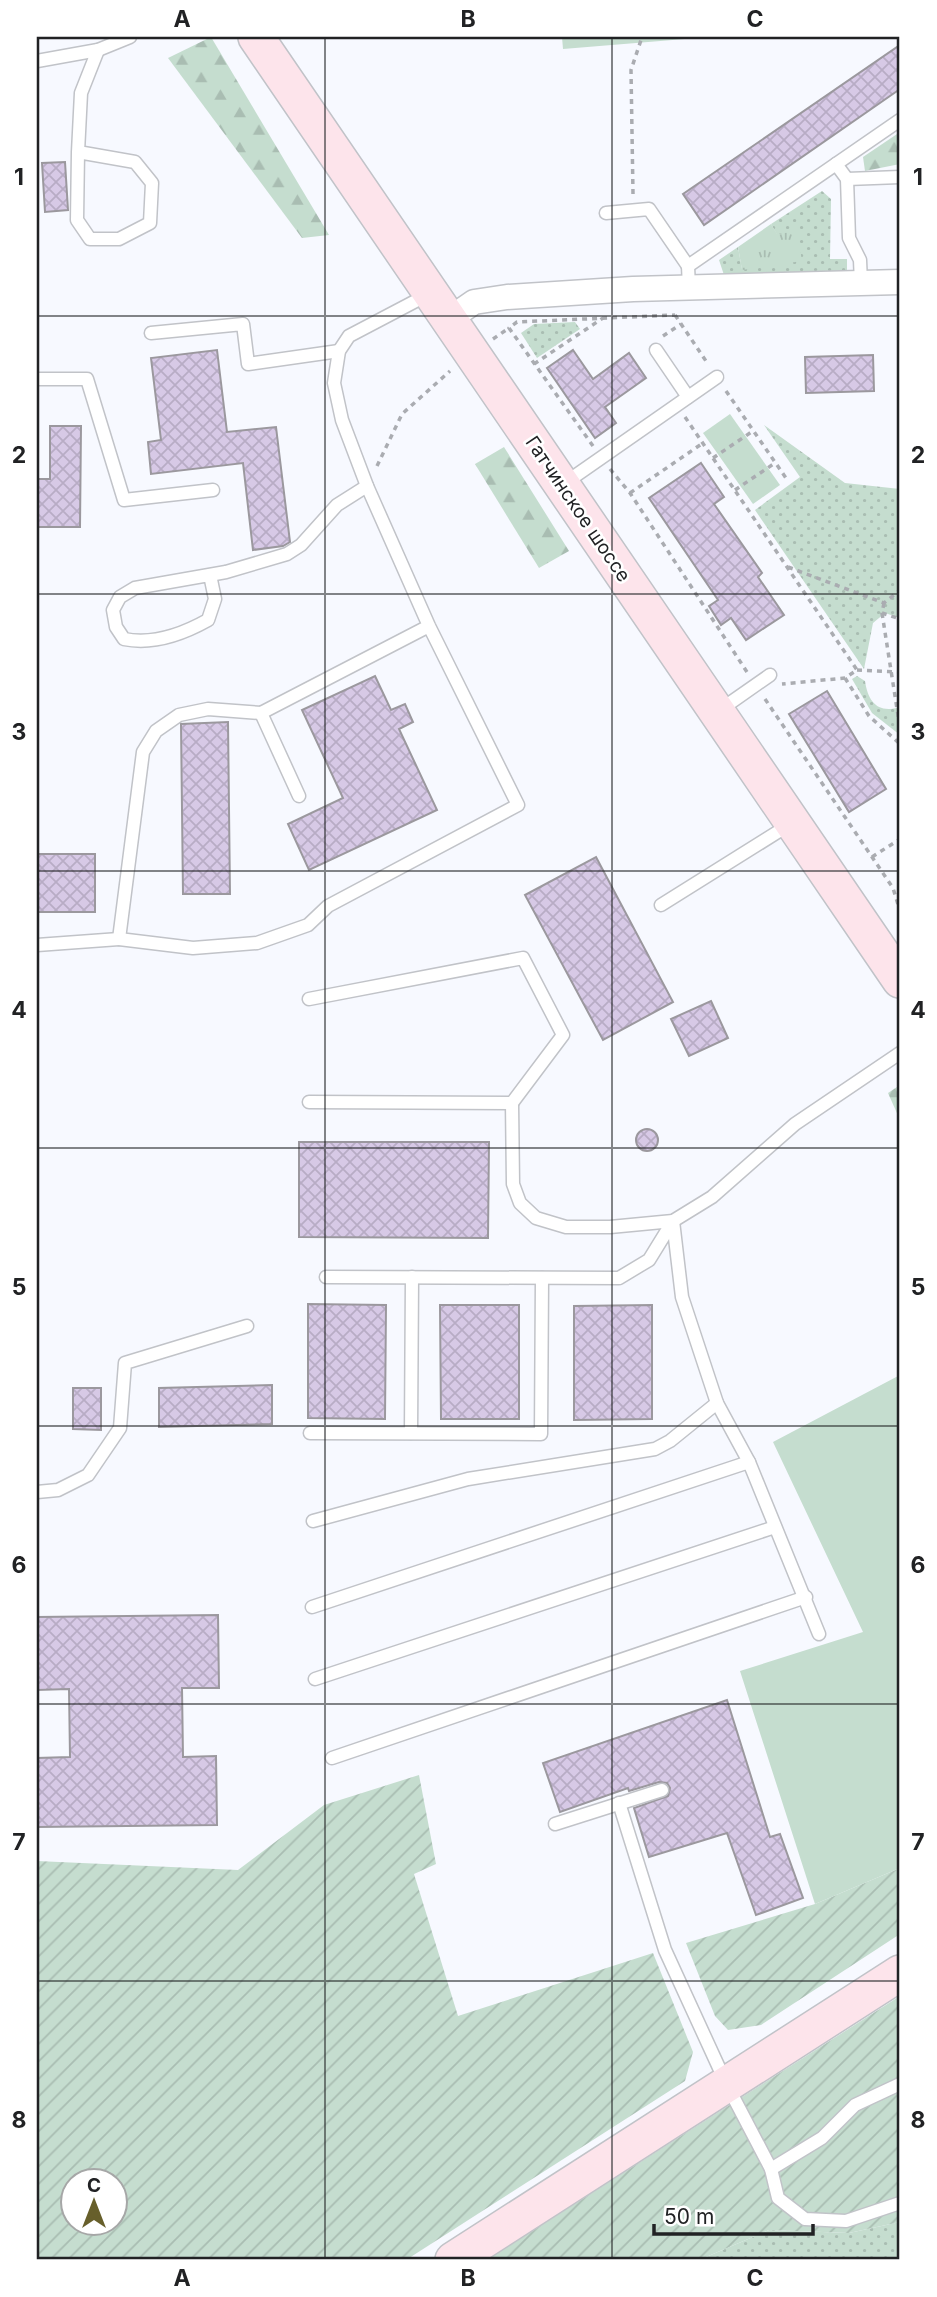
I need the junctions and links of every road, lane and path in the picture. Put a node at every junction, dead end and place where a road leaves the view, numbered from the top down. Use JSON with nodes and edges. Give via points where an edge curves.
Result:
{"nodes":[{"id":1,"x":130,"y":37,"type":"edge"},
{"id":2,"x":256,"y":37,"type":"edge"},
{"id":3,"x":642,"y":37,"type":"edge"},
{"id":4,"x":98,"y":50,"type":"junction"},
{"id":5,"x":37,"y":61,"type":"edge"},
{"id":6,"x":900,"y":120,"type":"edge"},
{"id":7,"x":78,"y":152,"type":"junction"},
{"id":8,"x":836,"y":164,"type":"junction"},
{"id":9,"x":900,"y":177,"type":"edge"},
{"id":10,"x":847,"y":179,"type":"junction"},
{"id":11,"x":633,"y":211,"type":"junction"},
{"id":12,"x":606,"y":213,"type":"dead end"},
{"id":13,"x":688,"y":277,"type":"junction"},
{"id":14,"x":900,"y":282,"type":"edge"},
{"id":15,"x":860,"y":283,"type":"junction"},
{"id":16,"x":439,"y":307,"type":"junction"},
{"id":17,"x":674,"y":315,"type":"dead end"},
{"id":18,"x":604,"y":318,"type":"junction"},
{"id":19,"x":681,"y":324,"type":"dead end"},
{"id":20,"x":151,"y":332,"type":"dead end"},
{"id":21,"x":658,"y":344,"type":"joint"},
{"id":22,"x":339,"y":351,"type":"junction"},
{"id":23,"x":534,"y":364,"type":"junction"},
{"id":24,"x":452,"y":369,"type":"dead end"},
{"id":25,"x":717,"y":377,"type":"dead end"},
{"id":26,"x":37,"y":379,"type":"edge"},
{"id":27,"x":688,"y":397,"type":"junction"},
{"id":28,"x":677,"y":405,"type":"junction"},
{"id":29,"x":753,"y":430,"type":"dead end"},
{"id":30,"x":604,"y":439,"type":"dead end"},
{"id":31,"x":703,"y":443,"type":"junction"},
{"id":32,"x":713,"y":458,"type":"junction"},
{"id":33,"x":775,"y":463,"type":"dead end"},
{"id":34,"x":562,"y":485,"type":"junction"},
{"id":35,"x":367,"y":486,"type":"junction"},
{"id":36,"x":214,"y":490,"type":"dead end"},
{"id":37,"x":735,"y":490,"type":"junction"},
{"id":38,"x":630,"y":493,"type":"dead end"},
{"id":39,"x":787,"y":566,"type":"junction"},
{"id":40,"x":209,"y":575,"type":"junction"},
{"id":41,"x":900,"y":590,"type":"edge"},
{"id":42,"x":884,"y":603,"type":"junction"},
{"id":43,"x":882,"y":614,"type":"junction"},
{"id":44,"x":900,"y":619,"type":"edge"},
{"id":45,"x":429,"y":625,"type":"junction"},
{"id":46,"x":857,"y":670,"type":"junction"},
{"id":47,"x":891,"y":672,"type":"junction"},
{"id":48,"x":900,"y":672,"type":"edge"},
{"id":49,"x":845,"y":678,"type":"junction"},
{"id":50,"x":773,"y":680,"type":"joint"},
{"id":51,"x":898,"y":705,"type":"edge"},
{"id":52,"x":717,"y":712,"type":"junction"},
{"id":53,"x":261,"y":713,"type":"junction"},
{"id":54,"x":900,"y":727,"type":"edge"},
{"id":55,"x":900,"y":736,"type":"edge"},
{"id":56,"x":899,"y":743,"type":"edge"},
{"id":57,"x":299,"y":796,"type":"dead end"},
{"id":58,"x":793,"y":823,"type":"junction"},
{"id":59,"x":900,"y":839,"type":"edge"},
{"id":60,"x":872,"y":857,"type":"dead end"},
{"id":61,"x":661,"y":905,"type":"dead end"},
{"id":62,"x":119,"y":939,"type":"junction"},
{"id":63,"x":37,"y":945,"type":"edge"},
{"id":64,"x":900,"y":980,"type":"edge"},
{"id":65,"x":309,"y":999,"type":"dead end"},
{"id":66,"x":900,"y":1053,"type":"edge"},
{"id":67,"x":309,"y":1102,"type":"dead end"},
{"id":68,"x":512,"y":1103,"type":"junction"},
{"id":69,"x":673,"y":1221,"type":"junction"},
{"id":70,"x":326,"y":1277,"type":"dead end"},
{"id":71,"x":412,"y":1277,"type":"junction"},
{"id":72,"x":542,"y":1278,"type":"junction"},
{"id":73,"x":247,"y":1326,"type":"dead end"},
{"id":74,"x":717,"y":1403,"type":"junction"},
{"id":75,"x":310,"y":1433,"type":"dead end"},
{"id":76,"x":411,"y":1433,"type":"junction"},
{"id":77,"x":750,"y":1462,"type":"junction"},
{"id":78,"x":37,"y":1492,"type":"edge"},
{"id":79,"x":313,"y":1521,"type":"dead end"},
{"id":80,"x":775,"y":1527,"type":"junction"},
{"id":81,"x":806,"y":1597,"type":"junction"},
{"id":82,"x":312,"y":1607,"type":"dead end"},
{"id":83,"x":819,"y":1634,"type":"dead end"},
{"id":84,"x":315,"y":1679,"type":"dead end"},
{"id":85,"x":332,"y":1758,"type":"dead end"},
{"id":86,"x":662,"y":1790,"type":"dead end"},
{"id":87,"x":619,"y":1803,"type":"junction"},
{"id":88,"x":555,"y":1824,"type":"dead end"},
{"id":89,"x":900,"y":1973,"type":"edge"},
{"id":90,"x":726,"y":2083,"type":"junction"},
{"id":91,"x":900,"y":2084,"type":"edge"},
{"id":92,"x":771,"y":2169,"type":"junction"},
{"id":93,"x":900,"y":2203,"type":"edge"},
{"id":94,"x":453,"y":2260,"type":"edge"}],
"edges":[{"from":1,"to":4,"type":"lane"},
{"from":2,"to":16,"type":"main road","name":"Гатчинское шоссе"},
{"from":3,"to":11,"type":"path","via":[[631,70]]},
{"from":4,"to":5,"type":"lane"},
{"from":4,"to":7,"type":"lane","via":[[80,93]]},
{"from":6,"to":8,"type":"lane"},
{"from":7,"to":7,"type":"lane","via":[[77,220],[90,239],[119,239],[150,223],[152,183],[135,162]]},
{"from":8,"to":10,"type":"lane"},
{"from":8,"to":13,"type":"lane"},
{"from":9,"to":10,"type":"lane"},
{"from":10,"to":15,"type":"lane","via":[[849,238],[860,260]]},
{"from":11,"to":12,"type":"lane"},
{"from":11,"to":13,"type":"lane","via":[[649,209]]},
{"from":13,"to":15,"type":"street"},
{"from":13,"to":16,"type":"street"},
{"from":14,"to":15,"type":"street"},
{"from":16,"to":22,"type":"lane","via":[[349,336]]},
{"from":16,"to":34,"type":"main road","name":"Гатчинское шоссе"},
{"from":17,"to":18,"type":"path"},
{"from":18,"to":23,"type":"path"},
{"from":18,"to":23,"type":"path","via":[[517,321],[509,328]]},
{"from":19,"to":21,"type":"path"},
{"from":20,"to":22,"type":"lane","via":[[243,324],[248,364]]},
{"from":21,"to":27,"type":"lane"},
{"from":22,"to":35,"type":"lane","via":[[334,383],[342,420]]},
{"from":23,"to":30,"type":"path","via":[[593,446]]},
{"from":24,"to":35,"type":"path","via":[[402,414]]},
{"from":25,"to":27,"type":"lane"},
{"from":26,"to":36,"type":"lane","via":[[87,379],[124,500]]},
{"from":27,"to":28,"type":"lane"},
{"from":28,"to":31,"type":"path"},
{"from":28,"to":34,"type":"lane"},
{"from":29,"to":32,"type":"path"},
{"from":31,"to":32,"type":"path"},
{"from":31,"to":38,"type":"path"},
{"from":32,"to":37,"type":"path"},
{"from":33,"to":37,"type":"path"},
{"from":34,"to":52,"type":"main road","name":"Гатчинское шоссе"},
{"from":35,"to":40,"type":"lane","via":[[337,505],[287,554]]},
{"from":35,"to":45,"type":"lane"},
{"from":37,"to":39,"type":"path"},
{"from":39,"to":42,"type":"path"},
{"from":39,"to":46,"type":"path"},
{"from":40,"to":40,"type":"lane","via":[[135,588],[120,597],[113,610],[116,627],[124,639],[140,642],[185,633],[208,620],[215,599]]},
{"from":41,"to":42,"type":"path"},
{"from":42,"to":43,"type":"path"},
{"from":43,"to":44,"type":"path"},
{"from":43,"to":47,"type":"path"},
{"from":45,"to":53,"type":"lane"},
{"from":45,"to":62,"type":"lane","via":[[518,804],[328,906],[307,925],[257,943],[193,948]]},
{"from":46,"to":47,"type":"path"},
{"from":46,"to":49,"type":"path"},
{"from":47,"to":48,"type":"path"},
{"from":47,"to":51,"type":"path"},
{"from":49,"to":50,"type":"path"},
{"from":49,"to":56,"type":"path","via":[[869,716]]},
{"from":50,"to":52,"type":"lane"},
{"from":51,"to":54,"type":"path"},
{"from":52,"to":58,"type":"main road","name":"Гатчинское шоссе"},
{"from":53,"to":57,"type":"lane"},
{"from":53,"to":62,"type":"lane","via":[[208,709],[179,715],[156,731],[143,752]]},
{"from":55,"to":56,"type":"path"},
{"from":58,"to":61,"type":"lane"},
{"from":58,"to":64,"type":"main road","name":"Гатчинское шоссе"},
{"from":59,"to":60,"type":"path"},
{"from":62,"to":63,"type":"lane"},
{"from":65,"to":68,"type":"lane","via":[[523,958],[564,1035]]},
{"from":66,"to":69,"type":"lane","via":[[795,1124],[712,1197]]},
{"from":67,"to":68,"type":"lane"},
{"from":68,"to":69,"type":"lane","via":[[513,1184],[520,1203],[536,1218],[566,1227]]},
{"from":69,"to":72,"type":"lane","via":[[649,1260],[619,1278]]},
{"from":69,"to":74,"type":"lane","via":[[682,1297]]},
{"from":70,"to":71,"type":"lane"},
{"from":71,"to":72,"type":"lane"},
{"from":71,"to":76,"type":"lane"},
{"from":72,"to":76,"type":"lane","via":[[541,1434]]},
{"from":73,"to":78,"type":"lane","via":[[125,1363],[120,1428],[88,1475],[58,1490]]},
{"from":74,"to":77,"type":"lane"},
{"from":74,"to":79,"type":"lane","via":[[655,1448],[468,1479]]},
{"from":75,"to":76,"type":"lane"},
{"from":77,"to":80,"type":"lane"},
{"from":77,"to":82,"type":"lane"},
{"from":80,"to":81,"type":"lane"},
{"from":80,"to":84,"type":"lane"},
{"from":81,"to":83,"type":"lane"},
{"from":81,"to":85,"type":"lane"},
{"from":86,"to":87,"type":"lane"},
{"from":87,"to":88,"type":"lane"},
{"from":87,"to":90,"type":"lane","via":[[665,1950]]},
{"from":89,"to":90,"type":"main road"},
{"from":90,"to":92,"type":"lane"},
{"from":90,"to":94,"type":"main road"},
{"from":91,"to":92,"type":"lane","via":[[855,2105],[822,2138]]},
{"from":92,"to":93,"type":"lane","via":[[778,2198],[805,2219],[846,2221]]}]}
